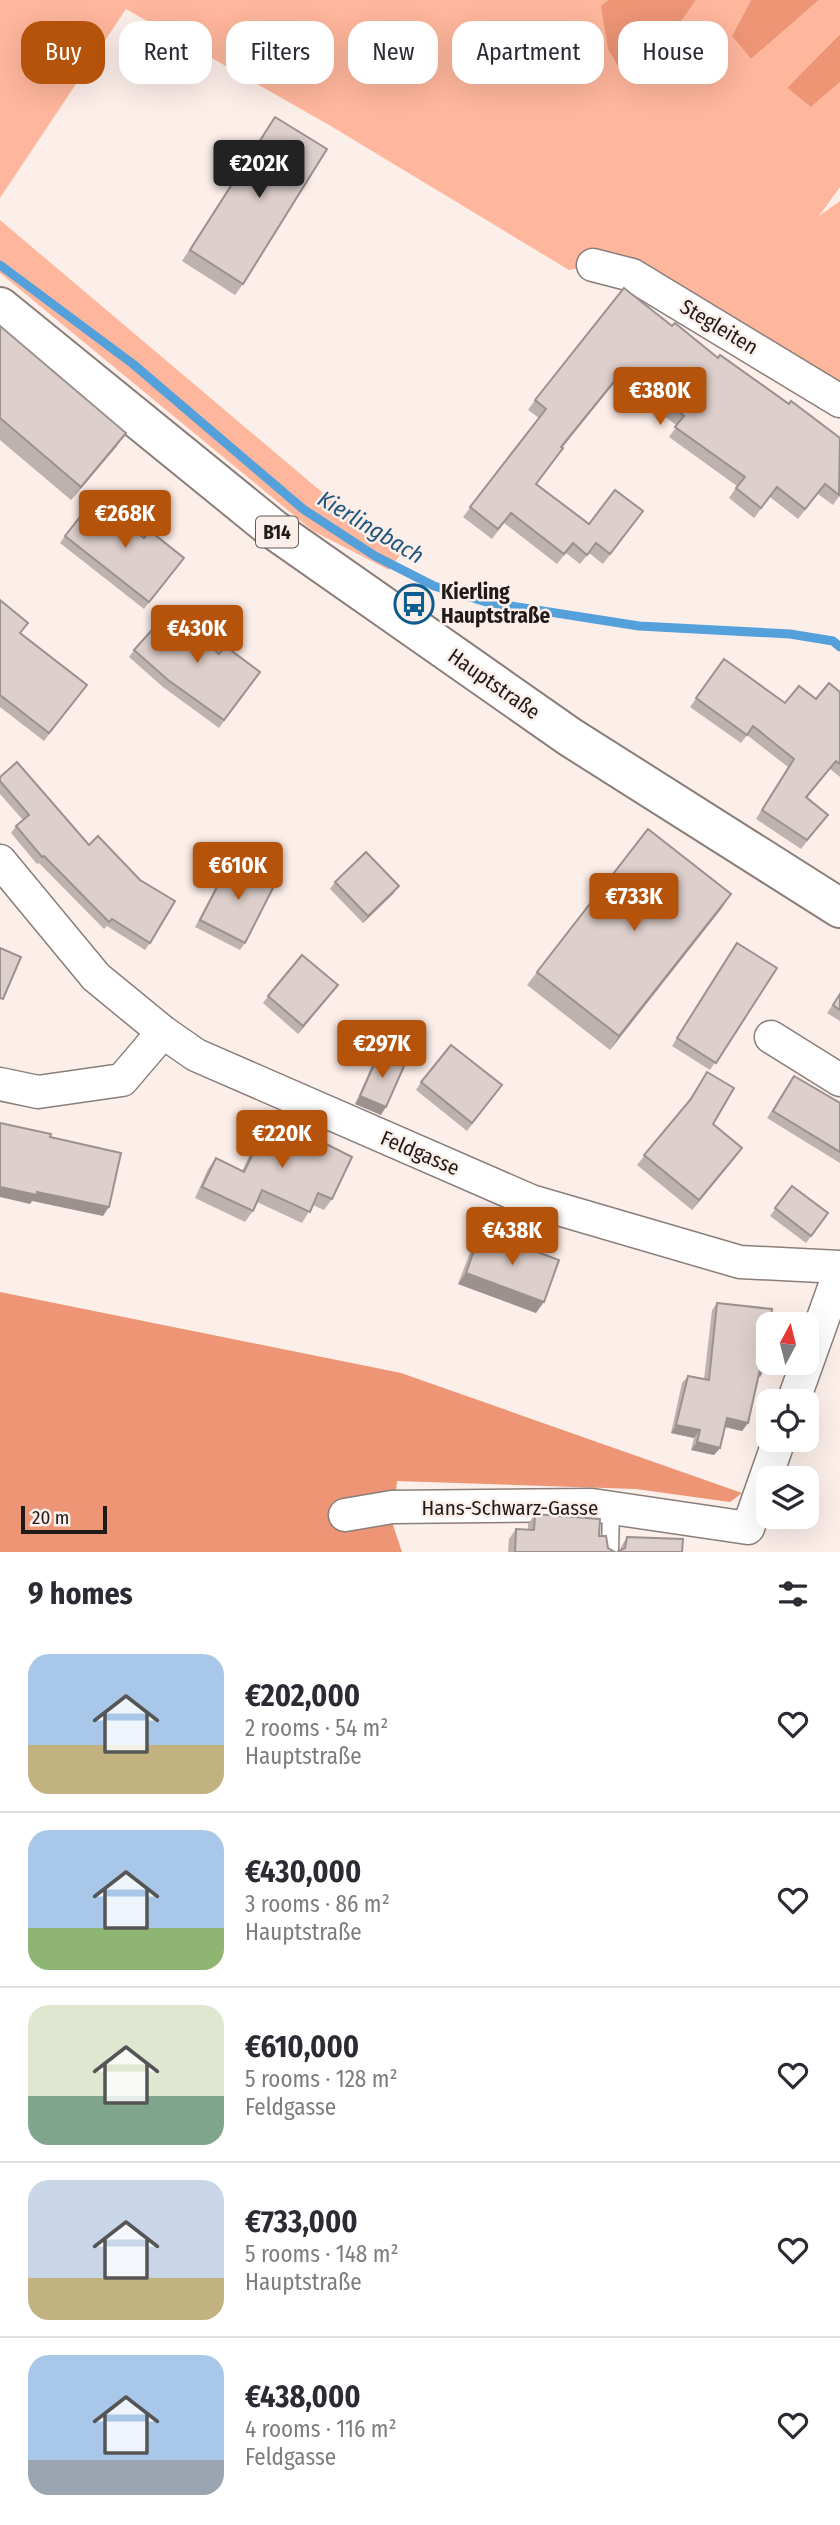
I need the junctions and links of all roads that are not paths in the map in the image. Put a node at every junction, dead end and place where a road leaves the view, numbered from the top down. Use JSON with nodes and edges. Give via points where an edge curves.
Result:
{"nodes":[{"id":1,"x":593,"y":265,"type":"dead end"},
{"id":2,"x":0,"y":307,"type":"edge"},
{"id":3,"x":840,"y":401,"type":"edge"},
{"id":4,"x":0,"y":861,"type":"edge"},
{"id":5,"x":840,"y":908,"type":"edge"},
{"id":6,"x":163,"y":1032,"type":"junction"},
{"id":7,"x":771,"y":1037,"type":"dead end"},
{"id":8,"x":840,"y":1080,"type":"edge"},
{"id":9,"x":0,"y":1084,"type":"edge"},
{"id":10,"x":840,"y":1269,"type":"edge"},
{"id":11,"x":798,"y":1389,"type":"edge"},
{"id":12,"x":775,"y":1452,"type":"edge"},
{"id":13,"x":611,"y":1508,"type":"junction"},
{"id":14,"x":345,"y":1515,"type":"dead end"},
{"id":15,"x":610,"y":1552,"type":"edge"}],
"edges":[{"from":1,"to":3,"type":"street","name":"Stegleiten","via":[[632,275]]},
{"from":2,"to":5,"type":"main road","name":"Hauptstraße","number":"B14","via":[[273,528],[570,737]]},
{"from":4,"to":6,"type":"street","name":"Feldgasse","via":[[96,977]]},
{"from":6,"to":9,"type":"street","via":[[122,1080],[38,1092]]},
{"from":6,"to":10,"type":"street","name":"Feldgasse","via":[[196,1055],[531,1201],[740,1262]]},
{"from":7,"to":8,"type":"street"},
{"from":10,"to":11,"type":"street"},
{"from":12,"to":13,"type":"street","name":"Hans-Schwarz-Gasse","via":[[748,1528]]},
{"from":13,"to":14,"type":"street","name":"Hans-Schwarz-Gasse","via":[[392,1507]]},
{"from":13,"to":15,"type":"lane"}]}
